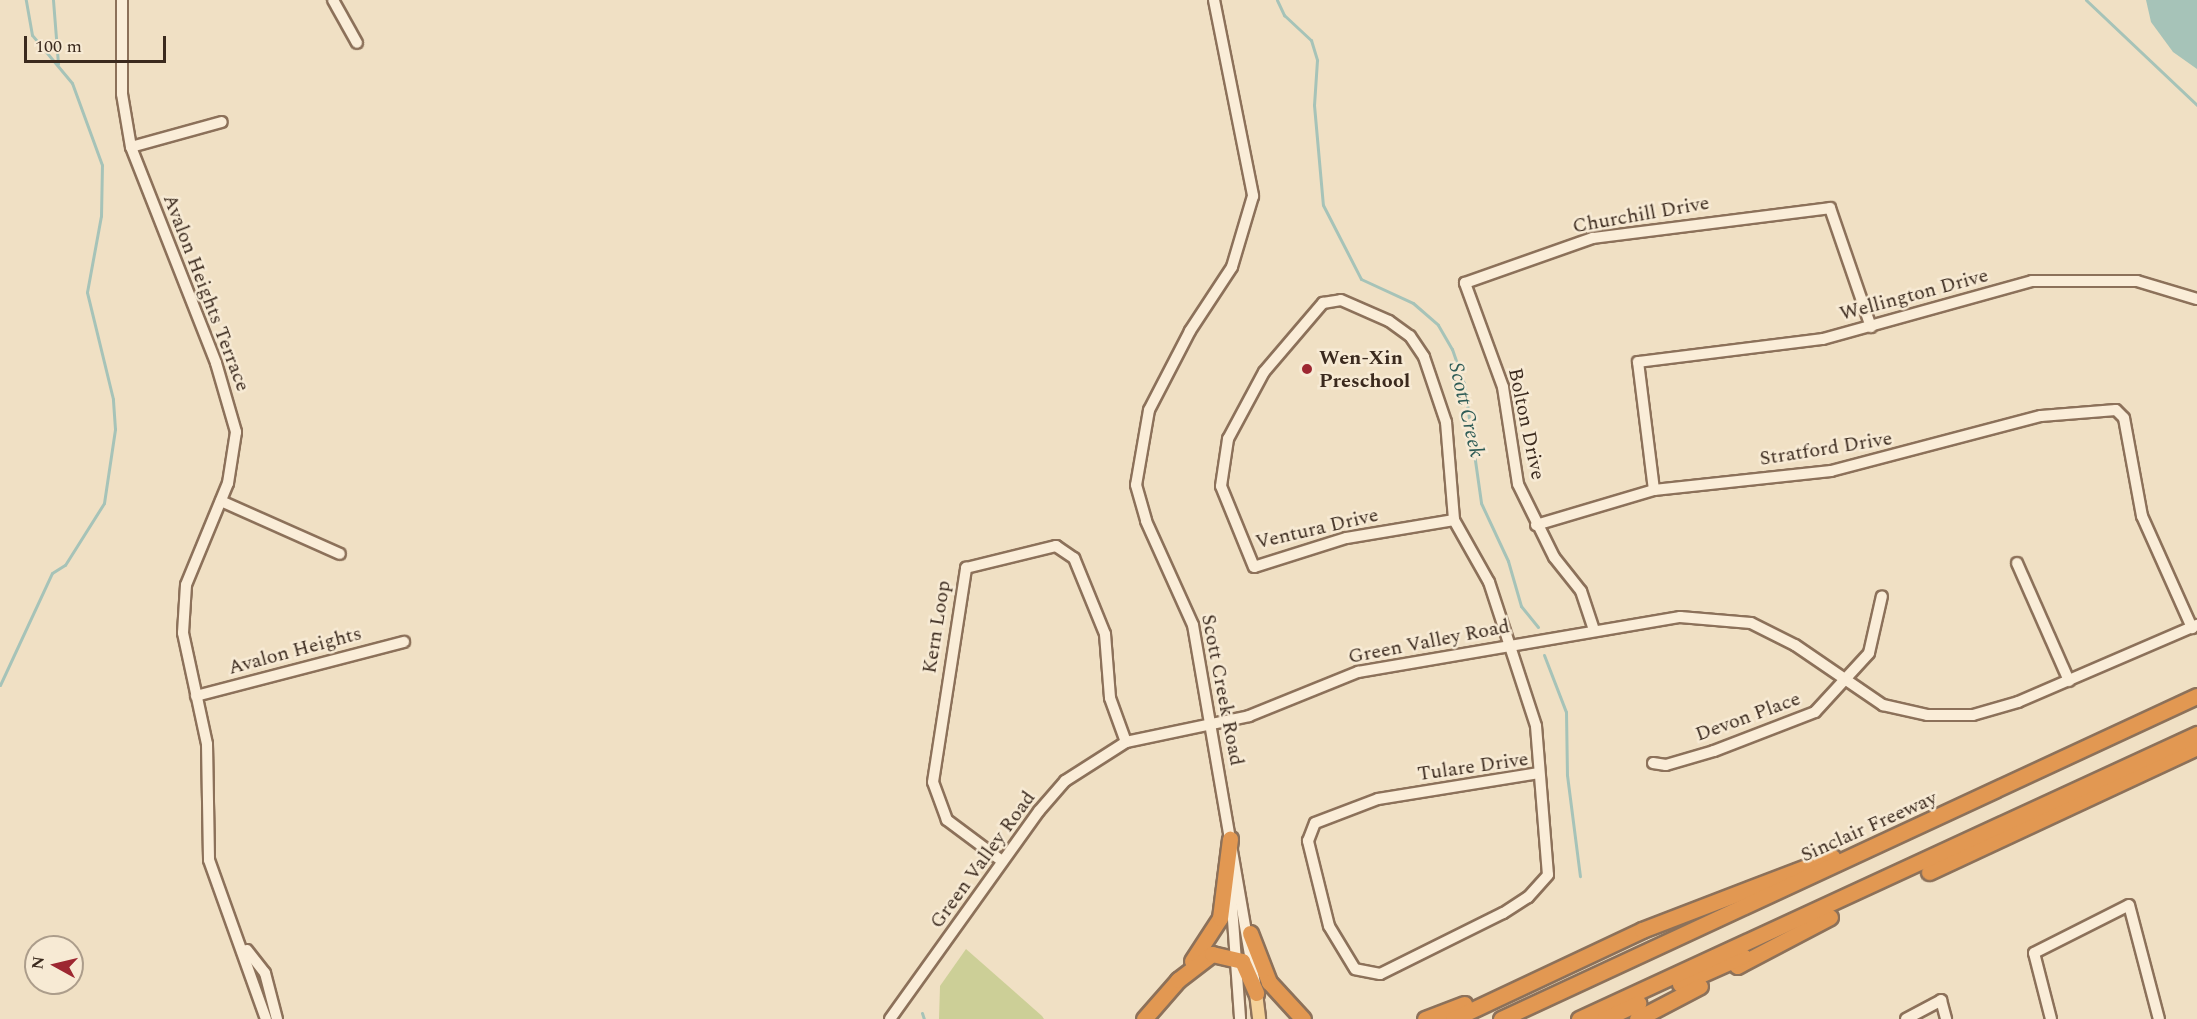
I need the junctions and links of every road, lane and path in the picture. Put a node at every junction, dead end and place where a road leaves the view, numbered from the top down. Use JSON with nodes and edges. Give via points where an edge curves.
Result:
{"nodes":[{"id":1,"x":122,"y":0,"type":"edge"},
{"id":2,"x":333,"y":0,"type":"edge"},
{"id":3,"x":1214,"y":0,"type":"edge"},
{"id":4,"x":357,"y":43,"type":"dead end"},
{"id":5,"x":222,"y":123,"type":"dead end"},
{"id":6,"x":131,"y":147,"type":"junction"},
{"id":7,"x":1465,"y":283,"type":"joint"},
{"id":8,"x":2197,"y":299,"type":"edge"},
{"id":9,"x":1871,"y":327,"type":"junction"},
{"id":10,"x":1654,"y":490,"type":"junction"},
{"id":11,"x":221,"y":501,"type":"junction"},
{"id":12,"x":1454,"y":520,"type":"junction"},
{"id":13,"x":1536,"y":525,"type":"junction"},
{"id":14,"x":340,"y":554,"type":"dead end"},
{"id":15,"x":2018,"y":563,"type":"dead end"},
{"id":16,"x":1882,"y":596,"type":"dead end"},
{"id":17,"x":2195,"y":626,"type":"edge"},
{"id":18,"x":1594,"y":630,"type":"junction"},
{"id":19,"x":404,"y":642,"type":"dead end"},
{"id":20,"x":1509,"y":646,"type":"junction"},
{"id":21,"x":2069,"y":681,"type":"junction"},
{"id":22,"x":1845,"y":682,"type":"junction"},
{"id":23,"x":196,"y":696,"type":"junction"},
{"id":24,"x":2197,"y":696,"type":"edge"},
{"id":25,"x":1210,"y":724,"type":"junction"},
{"id":26,"x":2197,"y":734,"type":"edge"},
{"id":27,"x":1126,"y":741,"type":"junction"},
{"id":28,"x":2197,"y":747,"type":"edge"},
{"id":29,"x":1653,"y":763,"type":"dead end"},
{"id":30,"x":1539,"y":773,"type":"junction"},
{"id":31,"x":1230,"y":839,"type":"junction"},
{"id":32,"x":1876,"y":846,"type":"junction"},
{"id":33,"x":1002,"y":861,"type":"junction"},
{"id":34,"x":1830,"y":916,"type":"junction"},
{"id":35,"x":1250,"y":933,"type":"junction"},
{"id":36,"x":241,"y":943,"type":"junction"},
{"id":37,"x":1235,"y":956,"type":"junction"},
{"id":38,"x":1556,"y":969,"type":"junction"},
{"id":39,"x":1178,"y":980,"type":"junction"},
{"id":40,"x":1256,"y":993,"type":"junction"},
{"id":41,"x":266,"y":1019,"type":"edge"},
{"id":42,"x":277,"y":1019,"type":"edge"},
{"id":43,"x":890,"y":1019,"type":"edge"},
{"id":44,"x":1144,"y":1019,"type":"edge"},
{"id":45,"x":1240,"y":1019,"type":"edge"},
{"id":46,"x":1259,"y":1019,"type":"edge"},
{"id":47,"x":1303,"y":1019,"type":"edge"},
{"id":48,"x":1425,"y":1019,"type":"edge"},
{"id":49,"x":1453,"y":1019,"type":"edge"},
{"id":50,"x":1502,"y":1019,"type":"edge"},
{"id":51,"x":1579,"y":1019,"type":"edge"},
{"id":52,"x":1604,"y":1019,"type":"edge"},
{"id":53,"x":1637,"y":1019,"type":"edge"},
{"id":54,"x":1906,"y":1019,"type":"edge"},
{"id":55,"x":1946,"y":1019,"type":"edge"},
{"id":56,"x":2051,"y":1019,"type":"edge"},
{"id":57,"x":2159,"y":1019,"type":"edge"}],
"edges":[{"from":1,"to":6,"type":"street","name":"Avalon Heights Terrace","via":[[122,94]]},
{"from":2,"to":4,"type":"street"},
{"from":3,"to":25,"type":"street","name":"Scott Creek Road","via":[[1253,196],[1232,267],[1190,331],[1143,429],[1137,485],[1146,521],[1193,625]]},
{"from":5,"to":6,"type":"street"},
{"from":6,"to":11,"type":"street","name":"Avalon Heights Terrace","via":[[233,412],[236,448]]},
{"from":7,"to":9,"type":"street","name":"Churchill Drive","via":[[1593,238],[1830,208]]},
{"from":7,"to":13,"type":"street","name":"Bolton Drive","via":[[1503,387],[1511,456]]},
{"from":8,"to":9,"type":"street","name":"Wellington Drive","via":[[2137,281],[2066,278],[2032,281]]},
{"from":9,"to":10,"type":"street","name":"Wellington Drive","via":[[1823,339],[1638,362]]},
{"from":10,"to":13,"type":"street","name":"Stratford Drive"},
{"from":10,"to":17,"type":"street","name":"Stratford Drive","via":[[1885,461],[2040,416],[2122,412],[2142,516]]},
{"from":11,"to":14,"type":"street"},
{"from":11,"to":23,"type":"street","name":"Avalon Heights Terrace","via":[[185,594],[183,633]]},
{"from":12,"to":12,"type":"street","name":"Ventura Drive","via":[[1346,538],[1254,567],[1221,486],[1228,439],[1287,340],[1323,303],[1341,300],[1389,321],[1410,336],[1424,357],[1446,422]]},
{"from":12,"to":20,"type":"street","name":"Tulare Drive","via":[[1490,582]]},
{"from":13,"to":18,"type":"street","name":"Bolton Drive","via":[[1581,591]]},
{"from":15,"to":21,"type":"street"},
{"from":16,"to":22,"type":"street","name":"Devon Place","via":[[1869,653]]},
{"from":17,"to":21,"type":"street","name":"Green Valley Road"},
{"from":18,"to":20,"type":"street","name":"Green Valley Road"},
{"from":18,"to":22,"type":"street","name":"Green Valley Road","via":[[1680,617],[1751,623],[1795,645]]},
{"from":19,"to":23,"type":"street","name":"Avalon Heights"},
{"from":20,"to":25,"type":"street","name":"Green Valley Road","via":[[1358,672],[1272,708]]},
{"from":20,"to":30,"type":"street","name":"Tulare Drive","via":[[1536,726]]},
{"from":21,"to":22,"type":"street","name":"Green Valley Road","via":[[1973,715],[1927,716],[1883,705]]},
{"from":22,"to":29,"type":"street","name":"Devon Place","via":[[1815,712],[1714,751],[1666,765]]},
{"from":23,"to":36,"type":"street","name":"Avalon Heights Terrace","via":[[207,744],[209,860]]},
{"from":24,"to":32,"type":"highway","name":"Sinclair Freeway"},
{"from":25,"to":27,"type":"street","name":"Green Valley Road"},
{"from":25,"to":31,"type":"street","name":"Scott Creek Road"},
{"from":26,"to":51,"type":"highway"},
{"from":27,"to":33,"type":"street","name":"Green Valley Road","via":[[1065,781]]},
{"from":27,"to":33,"type":"street","name":"Kern Loop","via":[[1110,698],[1105,634],[1074,558],[1056,546],[966,568],[933,782],[947,820]]},
{"from":28,"to":34,"type":"highway"},
{"from":30,"to":30,"type":"street","name":"Tulare Drive","via":[[1548,875],[1541,887],[1503,913],[1380,974],[1356,969],[1329,926],[1308,840],[1315,823],[1378,799]]},
{"from":31,"to":35,"type":"street","name":"Scott Creek Road"},
{"from":31,"to":37,"type":"street","name":"Scott Creek Road"},
{"from":31,"to":39,"type":"highway","via":[[1220,918]]},
{"from":32,"to":38,"type":"highway","via":[[1840,854],[1710,902]]},
{"from":32,"to":50,"type":"highway","name":"Sinclair Freeway"},
{"from":33,"to":43,"type":"street","name":"Green Valley Road"},
{"from":34,"to":52,"type":"highway"},
{"from":34,"to":53,"type":"highway"},
{"from":35,"to":40,"type":"street","name":"Scott Creek Road"},
{"from":35,"to":47,"type":"highway","via":[[1269,982]]},
{"from":36,"to":41,"type":"street","name":"Avalon Heights Terrace"},
{"from":36,"to":42,"type":"street","name":"Avalon Heights Terrace","via":[[265,973]]},
{"from":37,"to":39,"type":"highway","via":[[1205,957]]},
{"from":37,"to":40,"type":"highway","via":[[1247,968]]},
{"from":37,"to":45,"type":"street","name":"Scott Creek Road"},
{"from":38,"to":48,"type":"highway"},
{"from":38,"to":49,"type":"highway"},
{"from":39,"to":44,"type":"highway"},
{"from":40,"to":46,"type":"main road","name":"Scott Creek Road"},
{"from":54,"to":55,"type":"street","via":[[1941,1000]]},
{"from":56,"to":57,"type":"street","via":[[2034,954],[2129,905]]}]}
